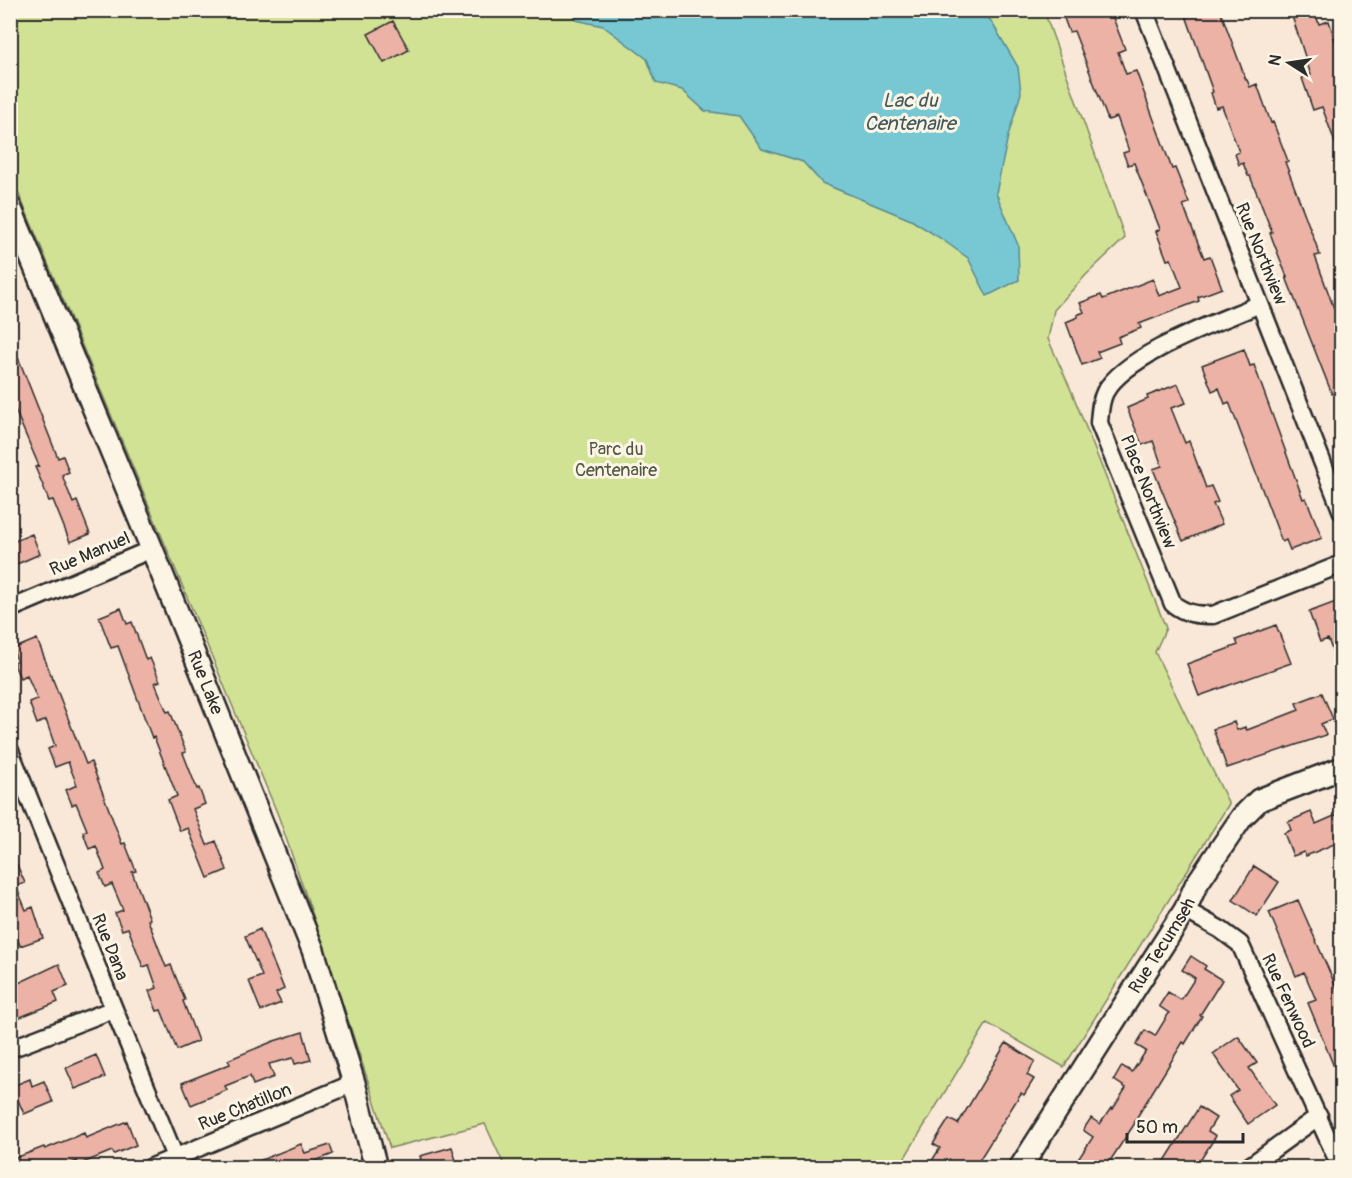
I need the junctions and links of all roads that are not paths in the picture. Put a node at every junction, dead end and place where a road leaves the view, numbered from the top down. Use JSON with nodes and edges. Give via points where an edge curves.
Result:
{"nodes":[{"id":1,"x":1144,"y":10,"type":"edge"},
{"id":2,"x":10,"y":207,"type":"edge"},
{"id":3,"x":1260,"y":304,"type":"junction"},
{"id":4,"x":1341,"y":512,"type":"edge"},
{"id":5,"x":152,"y":549,"type":"junction"},
{"id":6,"x":1341,"y":564,"type":"edge"},
{"id":7,"x":10,"y":609,"type":"edge"},
{"id":8,"x":10,"y":751,"type":"edge"},
{"id":9,"x":1341,"y":768,"type":"edge"},
{"id":10,"x":1185,"y":910,"type":"junction"},
{"id":11,"x":114,"y":1009,"type":"junction"},
{"id":12,"x":10,"y":1049,"type":"edge"},
{"id":13,"x":354,"y":1083,"type":"junction"},
{"id":14,"x":1319,"y":1116,"type":"junction"},
{"id":15,"x":175,"y":1157,"type":"junction"},
{"id":16,"x":150,"y":1167,"type":"edge"},
{"id":17,"x":376,"y":1167,"type":"edge"},
{"id":18,"x":1020,"y":1167,"type":"edge"},
{"id":19,"x":1247,"y":1167,"type":"edge"},
{"id":20,"x":1341,"y":1167,"type":"edge"}],
"edges":[{"from":1,"to":3,"type":"street","name":"Rue Northview"},
{"from":2,"to":5,"type":"street","name":"Rue Lake"},
{"from":3,"to":4,"type":"street","name":"Rue Northview"},
{"from":3,"to":6,"type":"street","name":"Place Northview","via":[[1162,346],[1116,378],[1100,403],[1099,423],[1173,604],[1182,611],[1213,615]]},
{"from":5,"to":7,"type":"street","name":"Rue Manuel"},
{"from":5,"to":13,"type":"street","name":"Rue Lake","via":[[313,950]]},
{"from":8,"to":11,"type":"street","name":"Rue Dana"},
{"from":9,"to":10,"type":"street","name":"Rue Tecumseh","via":[[1259,800],[1242,817],[1196,885]]},
{"from":10,"to":14,"type":"street","name":"Rue Fenwood","via":[[1240,944]]},
{"from":10,"to":18,"type":"street","name":"Rue Tecumseh"},
{"from":11,"to":12,"type":"street"},
{"from":11,"to":15,"type":"street","name":"Rue Dana"},
{"from":13,"to":15,"type":"street","name":"Rue Chatillon"},
{"from":13,"to":17,"type":"street","name":"Rue Lake"},
{"from":14,"to":19,"type":"street"},
{"from":14,"to":20,"type":"street","name":"Rue Fenwood"},
{"from":15,"to":16,"type":"street","name":"Rue Chatillon"}]}
